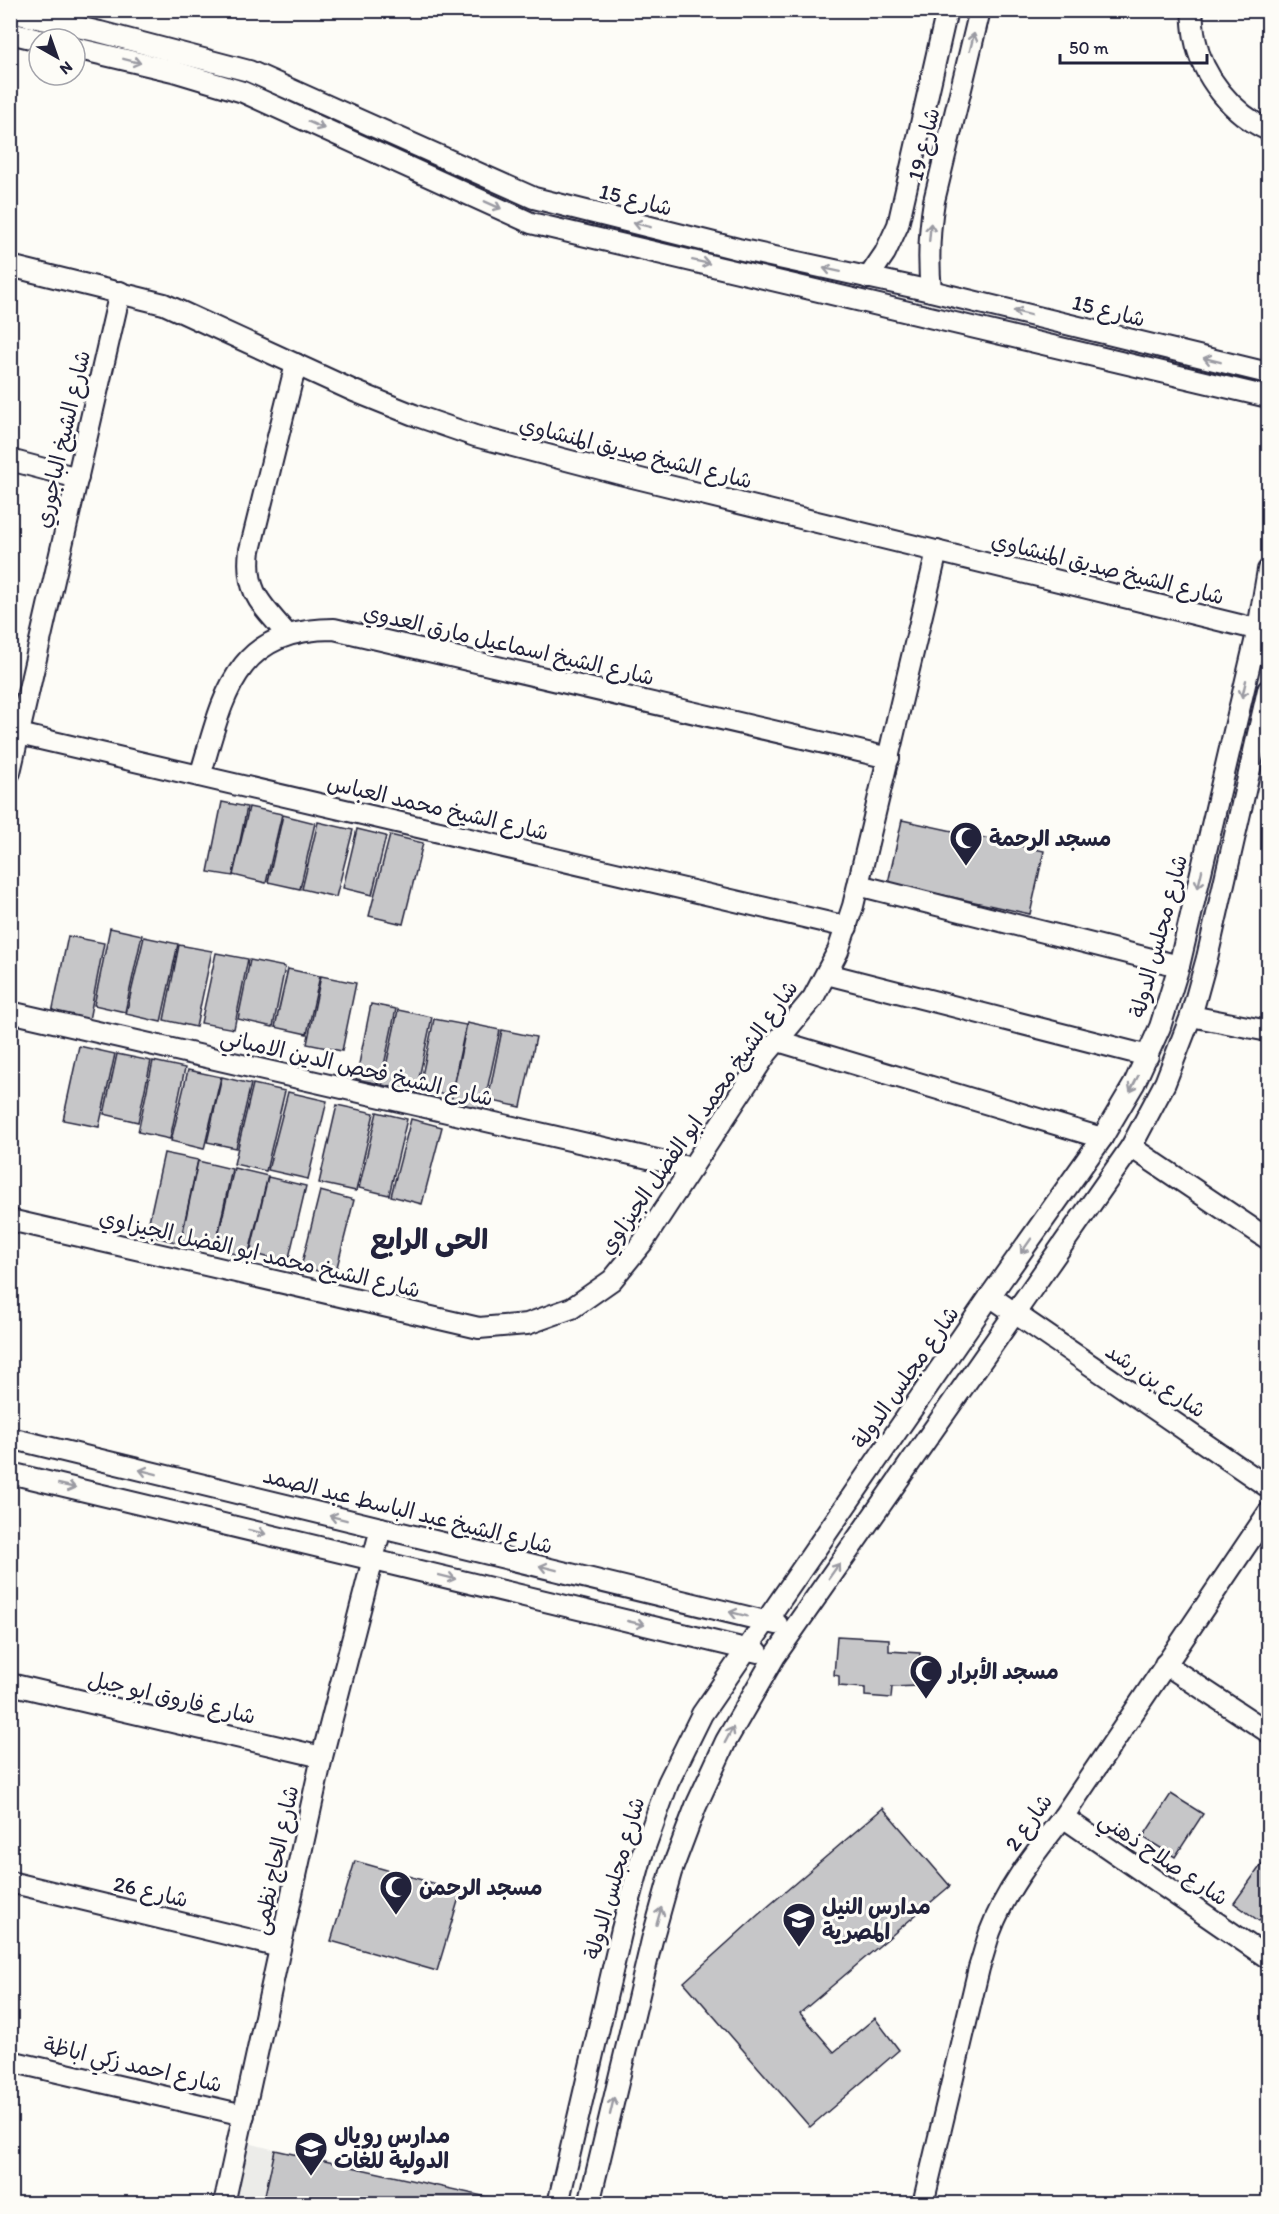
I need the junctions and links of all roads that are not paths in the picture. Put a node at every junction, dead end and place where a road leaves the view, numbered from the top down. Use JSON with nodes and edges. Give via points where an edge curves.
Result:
{"nodes":[{"id":1,"x":947,"y":10,"type":"edge"},
{"id":2,"x":980,"y":10,"type":"edge"},
{"id":3,"x":1192,"y":10,"type":"edge"},
{"id":4,"x":10,"y":12,"type":"edge"},
{"id":5,"x":10,"y":33,"type":"edge"},
{"id":6,"x":27,"y":37,"type":"edge"},
{"id":7,"x":87,"y":51,"type":"edge"},
{"id":8,"x":1269,"y":130,"type":"edge"},
{"id":9,"x":738,"y":249,"type":"junction"},
{"id":10,"x":10,"y":266,"type":"edge"},
{"id":11,"x":735,"y":269,"type":"junction"},
{"id":12,"x":868,"y":278,"type":"junction"},
{"id":13,"x":931,"y":291,"type":"junction"},
{"id":14,"x":120,"y":292,"type":"junction"},
{"id":15,"x":296,"y":364,"type":"junction"},
{"id":16,"x":1269,"y":374,"type":"edge"},
{"id":17,"x":1269,"y":397,"type":"edge"},
{"id":18,"x":10,"y":460,"type":"edge"},
{"id":19,"x":78,"y":478,"type":"junction"},
{"id":20,"x":938,"y":551,"type":"junction"},
{"id":21,"x":1269,"y":570,"type":"edge"},
{"id":22,"x":1263,"y":631,"type":"edge"},
{"id":23,"x":287,"y":634,"type":"junction"},
{"id":24,"x":1269,"y":690,"type":"edge"},
{"id":25,"x":19,"y":734,"type":"junction"},
{"id":26,"x":889,"y":758,"type":"junction"},
{"id":27,"x":10,"y":772,"type":"edge"},
{"id":28,"x":200,"y":776,"type":"junction"},
{"id":29,"x":858,"y":885,"type":"junction"},
{"id":30,"x":847,"y":927,"type":"junction"},
{"id":31,"x":1207,"y":958,"type":"junction"},
{"id":32,"x":1181,"y":959,"type":"junction"},
{"id":33,"x":827,"y":974,"type":"junction"},
{"id":34,"x":10,"y":1012,"type":"edge"},
{"id":35,"x":1191,"y":1016,"type":"junction"},
{"id":36,"x":1269,"y":1031,"type":"edge"},
{"id":37,"x":777,"y":1041,"type":"junction"},
{"id":38,"x":1148,"y":1056,"type":"junction"},
{"id":39,"x":1102,"y":1137,"type":"junction"},
{"id":40,"x":1131,"y":1147,"type":"junction"},
{"id":41,"x":692,"y":1168,"type":"junction"},
{"id":42,"x":10,"y":1220,"type":"edge"},
{"id":43,"x":1269,"y":1239,"type":"edge"},
{"id":44,"x":990,"y":1296,"type":"junction"},
{"id":45,"x":1015,"y":1314,"type":"junction"},
{"id":46,"x":10,"y":1438,"type":"edge"},
{"id":47,"x":10,"y":1473,"type":"edge"},
{"id":48,"x":1269,"y":1486,"type":"edge"},
{"id":49,"x":1269,"y":1513,"type":"edge"},
{"id":50,"x":381,"y":1528,"type":"junction"},
{"id":51,"x":373,"y":1560,"type":"junction"},
{"id":52,"x":766,"y":1621,"type":"junction"},
{"id":53,"x":794,"y":1628,"type":"junction"},
{"id":54,"x":746,"y":1649,"type":"junction"},
{"id":55,"x":775,"y":1656,"type":"junction"},
{"id":56,"x":1165,"y":1664,"type":"junction"},
{"id":57,"x":10,"y":1684,"type":"edge"},
{"id":58,"x":1269,"y":1732,"type":"edge"},
{"id":59,"x":322,"y":1757,"type":"junction"},
{"id":60,"x":1063,"y":1817,"type":"junction"},
{"id":61,"x":10,"y":1882,"type":"edge"},
{"id":62,"x":280,"y":1947,"type":"junction"},
{"id":63,"x":1269,"y":1958,"type":"edge"},
{"id":64,"x":10,"y":2061,"type":"edge"},
{"id":65,"x":244,"y":2115,"type":"junction"},
{"id":66,"x":573,"y":2137,"type":"junction"},
{"id":67,"x":603,"y":2144,"type":"junction"},
{"id":68,"x":224,"y":2204,"type":"edge"},
{"id":69,"x":558,"y":2204,"type":"edge"},
{"id":70,"x":589,"y":2204,"type":"edge"},
{"id":71,"x":923,"y":2204,"type":"edge"}],
"edges":[{"from":1,"to":12,"type":"street","name":"شارع 19","via":[[898,225]]},
{"from":13,"to":2,"type":"street","name":"شارع 19","one_way":true,"via":[[928,251],[934,201]]},
{"from":3,"to":8,"type":"street","via":[[1195,41],[1208,74],[1229,102]]},
{"from":9,"to":4,"type":"street","name":"شارع 15","one_way":true,"via":[[534,198],[249,71]]},
{"from":5,"to":6,"type":"street"},
{"from":7,"to":11,"type":"street","name":"شارع 15","one_way":true,"via":[[243,92],[531,223]]},
{"from":9,"to":11,"type":"street"},
{"from":12,"to":9,"type":"street","name":"شارع 15","one_way":true},
{"from":10,"to":14,"type":"street","name":"شارع الشيخ صديق المنشاوي"},
{"from":11,"to":17,"type":"street","name":"شارع 15"},
{"from":12,"to":13,"type":"street","name":"شارع 15"},
{"from":16,"to":13,"type":"street","name":"شارع 15","one_way":true},
{"from":14,"to":15,"type":"street","name":"شارع الشيخ صديق المنشاوي","via":[[164,304]]},
{"from":14,"to":19,"type":"street","name":"شارع الشيخ الباجوري"},
{"from":15,"to":20,"type":"street","name":"شارع الشيخ صديق المنشاوي","via":[[354,391],[475,436]]},
{"from":15,"to":23,"type":"street","via":[[248,569],[252,588]]},
{"from":18,"to":19,"type":"street"},
{"from":19,"to":25,"type":"street","name":"شارع الشيخ الباجوري"},
{"from":20,"to":22,"type":"street","name":"شارع الشيخ صديق المنشاوي"},
{"from":20,"to":26,"type":"street","name":"شارع الشيخ محمد ابو الفضل الجيزاوي"},
{"from":21,"to":22,"type":"street","name":"شارع مجلس الدولة"},
{"from":22,"to":32,"type":"street","name":"شارع مجلس الدولة","one_way":true},
{"from":23,"to":26,"type":"street","name":"شارع الشيخ اسماعيل مارق العدوي","via":[[334,628]]},
{"from":23,"to":28,"type":"street","name":"شارع الشيخ اسماعيل مارق العدوي","via":[[260,648],[239,670],[224,696]]},
{"from":24,"to":31,"type":"street"},
{"from":25,"to":27,"type":"street","name":"شارع الشيخ الباجوري"},
{"from":25,"to":28,"type":"street","name":"شارع الشيخ محمد العباس"},
{"from":26,"to":29,"type":"street","name":"شارع الشيخ محمد ابو الفضل الجيزاوي"},
{"from":28,"to":30,"type":"street","name":"شارع الشيخ محمد العباس"},
{"from":29,"to":30,"type":"street","name":"شارع الشيخ محمد ابو الفضل الجيزاوي"},
{"from":29,"to":32,"type":"street"},
{"from":30,"to":33,"type":"street","name":"شارع الشيخ محمد ابو الفضل الجيزاوي"},
{"from":31,"to":32,"type":"street"},
{"from":31,"to":35,"type":"street"},
{"from":32,"to":38,"type":"street","name":"شارع مجلس الدولة"},
{"from":33,"to":37,"type":"street","name":"شارع الشيخ محمد ابو الفضل الجيزاوي"},
{"from":33,"to":38,"type":"street"},
{"from":34,"to":41,"type":"street","name":"شارع الشيخ فحص الدين الامباني"},
{"from":35,"to":36,"type":"street"},
{"from":35,"to":40,"type":"street","via":[[1165,1083]]},
{"from":37,"to":39,"type":"street"},
{"from":37,"to":41,"type":"street","name":"شارع الشيخ محمد ابو الفضل الجيزاوي"},
{"from":38,"to":39,"type":"street","name":"شارع مجلس الدولة","one_way":true},
{"from":39,"to":44,"type":"street","name":"شارع مجلس الدولة","one_way":true},
{"from":40,"to":43,"type":"street"},
{"from":40,"to":45,"type":"street"},
{"from":41,"to":42,"type":"street","name":"شارع الشيخ محمد ابو الفضل الجيزاوي","via":[[643,1242],[612,1280],[572,1308],[527,1324],[479,1328]]},
{"from":44,"to":45,"type":"street","name":"شارع بن رشد"},
{"from":44,"to":52,"type":"street","name":"شارع مجلس الدولة"},
{"from":45,"to":48,"type":"street","name":"شارع بن رشد"},
{"from":53,"to":45,"type":"street","one_way":true},
{"from":50,"to":46,"type":"street","name":"شارع الشيخ عبد الباسط عبد الصمد","one_way":true},
{"from":47,"to":51,"type":"street","one_way":true},
{"from":49,"to":56,"type":"street","name":"شارع 2"},
{"from":50,"to":51,"type":"street","name":"شارع الحاج نظمى"},
{"from":52,"to":50,"type":"street","name":"شارع الشيخ عبد الباسط عبد الصمد","one_way":true},
{"from":51,"to":54,"type":"street","one_way":true},
{"from":51,"to":59,"type":"street","name":"شارع الحاج نظمى"},
{"from":52,"to":53,"type":"street","name":"شارع الشيخ عبد الباسط عبد الصمد"},
{"from":52,"to":54,"type":"street","name":"شارع مجلس الدولة"},
{"from":53,"to":55,"type":"street"},
{"from":54,"to":55,"type":"street"},
{"from":54,"to":66,"type":"street","name":"شارع مجلس الدولة","via":[[702,1714],[668,1783],[642,1855]]},
{"from":67,"to":55,"type":"street","one_way":true,"via":[[671,1872],[726,1741]]},
{"from":56,"to":58,"type":"street"},
{"from":56,"to":60,"type":"street","name":"شارع 2"},
{"from":57,"to":59,"type":"street","name":"شارع فاروق ابو جبل"},
{"from":59,"to":62,"type":"street","name":"شارع الحاج نظمى"},
{"from":60,"to":63,"type":"street","name":"شارع صلاح ذهني"},
{"from":60,"to":71,"type":"street","name":"شارع 2","via":[[1006,1896],[990,1931]]},
{"from":61,"to":62,"type":"street","name":"شارع 26"},
{"from":62,"to":65,"type":"street","name":"شارع الحاج نظمى"},
{"from":64,"to":65,"type":"street","name":"شارع احمد زكي اباظة"},
{"from":65,"to":68,"type":"street","name":"شارع الحاج نظمى"},
{"from":66,"to":67,"type":"street"},
{"from":66,"to":69,"type":"street","name":"شارع مجلس الدولة"},
{"from":67,"to":70,"type":"street"}]}
